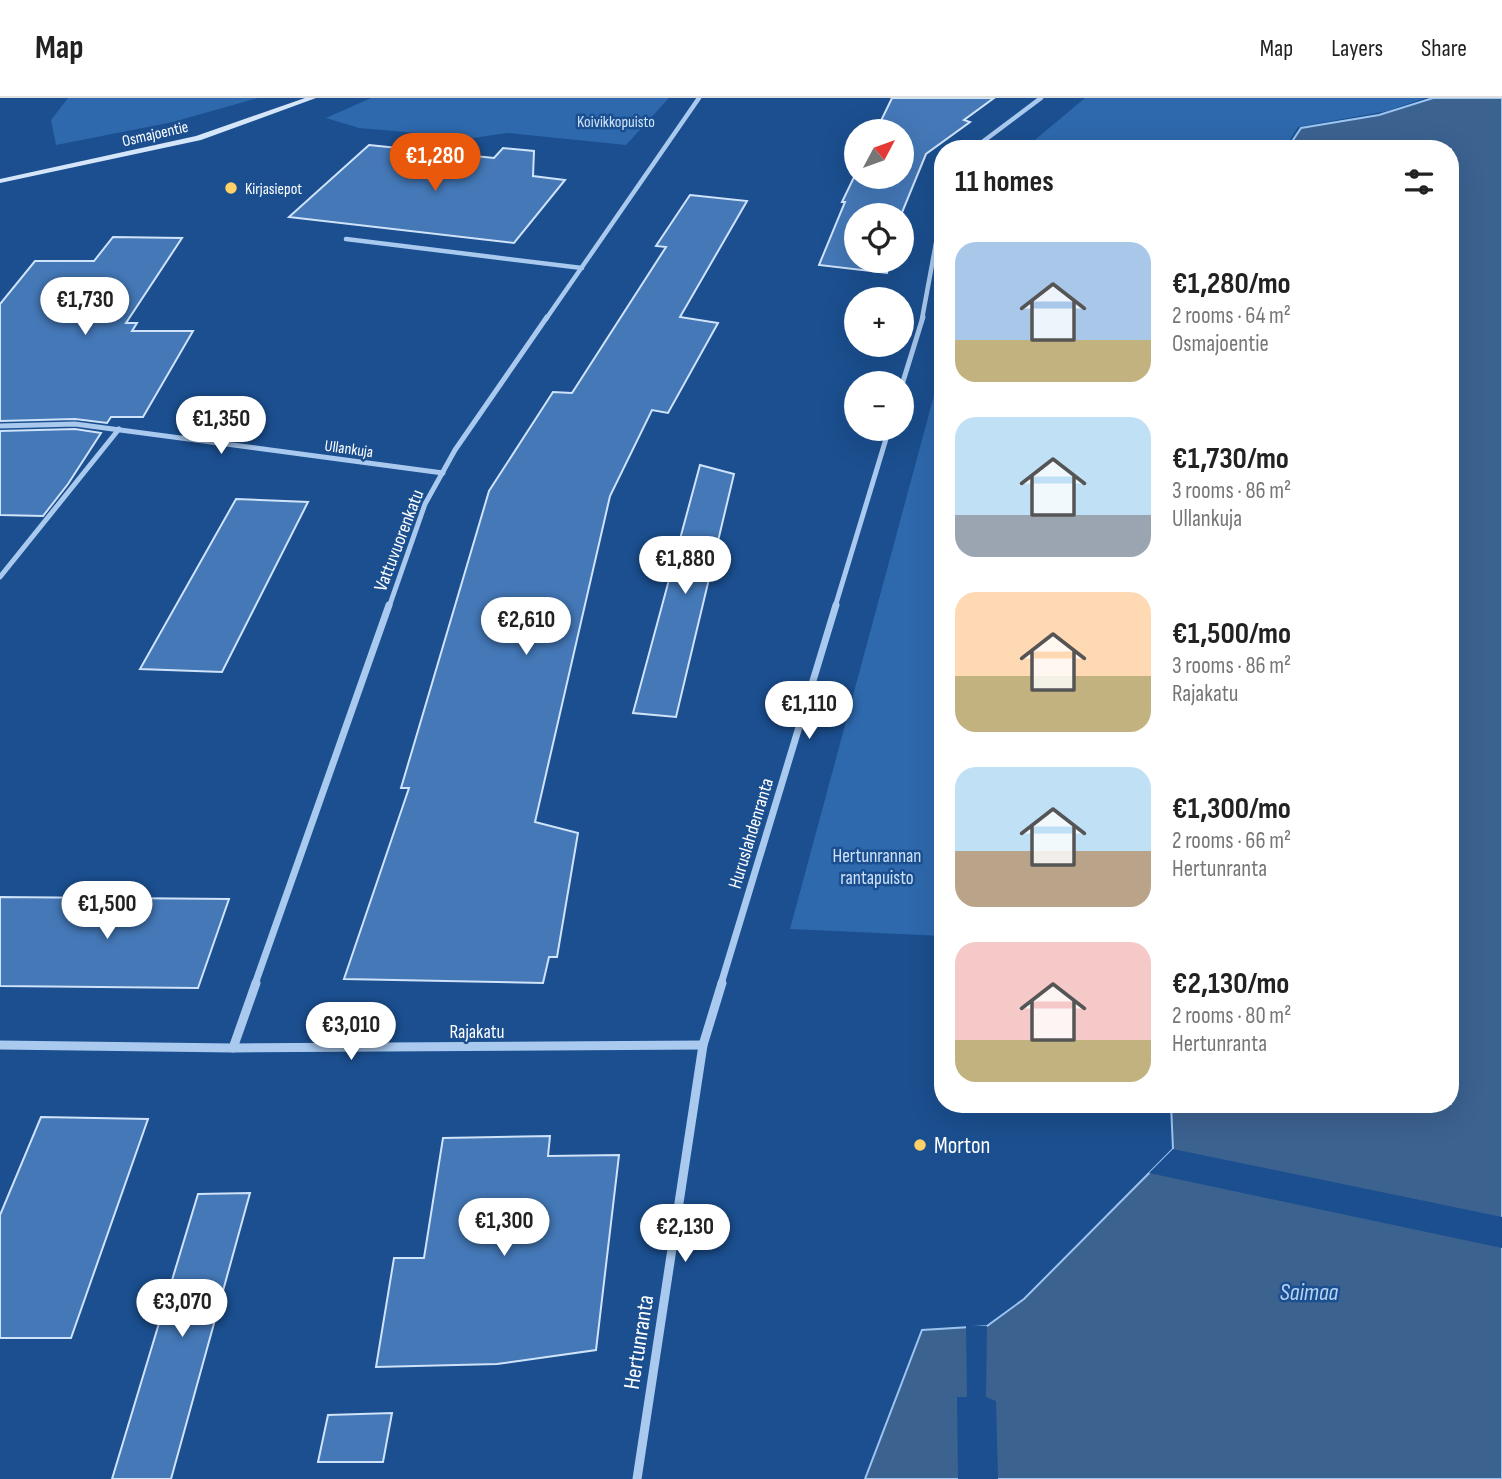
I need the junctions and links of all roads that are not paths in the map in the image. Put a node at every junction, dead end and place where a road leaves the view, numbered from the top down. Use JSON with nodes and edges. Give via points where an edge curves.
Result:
{"nodes":[{"id":1,"x":312,"y":98,"type":"edge"},
{"id":2,"x":699,"y":98,"type":"edge"},
{"id":3,"x":1041,"y":98,"type":"edge"},
{"id":4,"x":985,"y":140,"type":"edge"},
{"id":5,"x":0,"y":181,"type":"edge"},
{"id":6,"x":346,"y":239,"type":"dead end"},
{"id":7,"x":934,"y":257,"type":"edge"},
{"id":8,"x":582,"y":268,"type":"junction"},
{"id":9,"x":906,"y":371,"type":"edge"},
{"id":10,"x":0,"y":426,"type":"edge"},
{"id":11,"x":119,"y":429,"type":"junction"},
{"id":12,"x":885,"y":441,"type":"edge"},
{"id":13,"x":443,"y":473,"type":"junction"},
{"id":14,"x":0,"y":578,"type":"edge"},
{"id":15,"x":0,"y":1045,"type":"edge"},
{"id":16,"x":703,"y":1045,"type":"junction"},
{"id":17,"x":233,"y":1048,"type":"junction"},
{"id":18,"x":637,"y":1479,"type":"edge"}],
"edges":[{"from":1,"to":5,"type":"street","name":"Osmajoentie","via":[[198,138]]},
{"from":2,"to":8,"type":"street","name":"Vattuvuorenkatu"},
{"from":3,"to":4,"type":"street"},
{"from":6,"to":8,"type":"street"},
{"from":7,"to":9,"type":"street","via":[[925,309]]},
{"from":8,"to":13,"type":"street","name":"Vattuvuorenkatu"},
{"from":10,"to":11,"type":"street","name":"Ullankuja","via":[[75,424]]},
{"from":11,"to":13,"type":"street","name":"Ullankuja"},
{"from":11,"to":14,"type":"street"},
{"from":12,"to":16,"type":"street","name":"Huruslahdenranta"},
{"from":13,"to":17,"type":"street","name":"Vattuvuorenkatu","via":[[425,504]]},
{"from":15,"to":17,"type":"street","name":"Rajakatu"},
{"from":16,"to":17,"type":"street","name":"Rajakatu"},
{"from":16,"to":18,"type":"street","name":"Hertunranta"}]}
